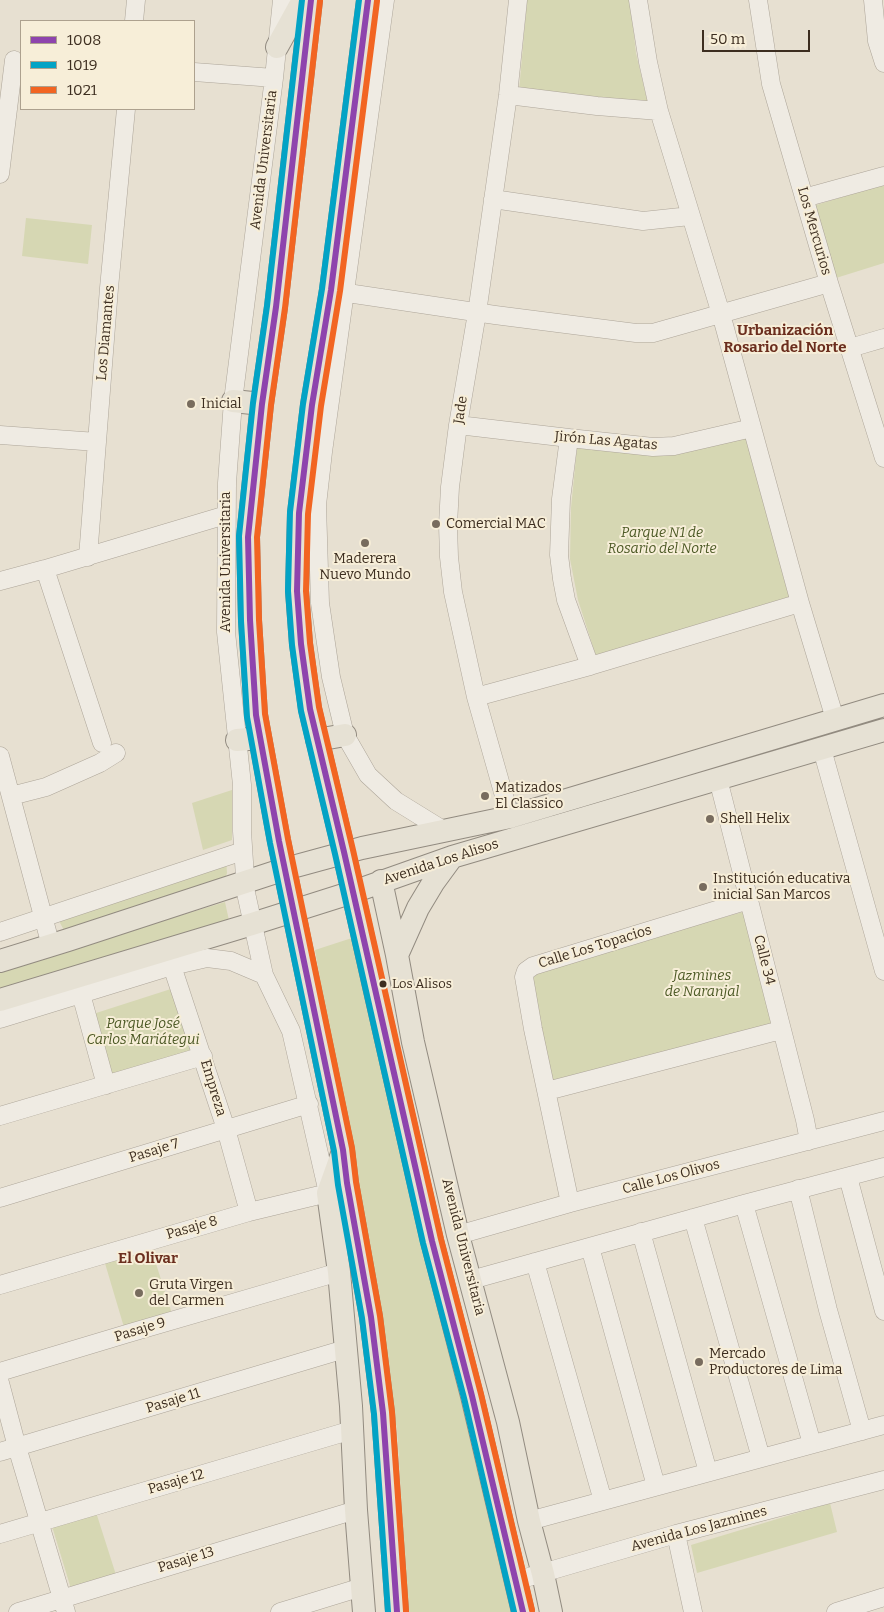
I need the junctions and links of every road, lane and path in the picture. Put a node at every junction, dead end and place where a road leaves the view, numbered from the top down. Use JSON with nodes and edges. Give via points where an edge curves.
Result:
{"nodes":[{"id":1,"x":136,"y":0,"type":"edge"},
{"id":2,"x":282,"y":0,"type":"edge"},
{"id":3,"x":303,"y":0,"type":"edge"},
{"id":4,"x":311,"y":0,"type":"edge"},
{"id":5,"x":368,"y":0,"type":"edge"},
{"id":6,"x":385,"y":0,"type":"edge"},
{"id":7,"x":518,"y":0,"type":"edge"},
{"id":8,"x":638,"y":0,"type":"edge"},
{"id":9,"x":758,"y":0,"type":"edge"},
{"id":10,"x":873,"y":0,"type":"edge"},
{"id":11,"x":134,"y":20,"type":"edge"},
{"id":12,"x":277,"y":47,"type":"junction"},
{"id":13,"x":12,"y":59,"type":"edge"},
{"id":14,"x":884,"y":63,"type":"edge"},
{"id":15,"x":195,"y":72,"type":"edge"},
{"id":16,"x":274,"y":78,"type":"junction"},
{"id":17,"x":508,"y":95,"type":"junction"},
{"id":18,"x":126,"y":110,"type":"edge"},
{"id":19,"x":659,"y":110,"type":"junction"},
{"id":20,"x":0,"y":174,"type":"edge"},
{"id":21,"x":884,"y":176,"type":"edge"},
{"id":22,"x":804,"y":198,"type":"junction"},
{"id":23,"x":493,"y":199,"type":"junction"},
{"id":24,"x":690,"y":216,"type":"junction"},
{"id":25,"x":829,"y":283,"type":"junction"},
{"id":26,"x":338,"y":292,"type":"junction"},
{"id":27,"x":477,"y":313,"type":"junction"},
{"id":28,"x":721,"y":314,"type":"junction"},
{"id":29,"x":884,"y":338,"type":"edge"},
{"id":30,"x":850,"y":348,"type":"junction"},
{"id":31,"x":233,"y":401,"type":"junction"},
{"id":32,"x":262,"y":404,"type":"junction"},
{"id":33,"x":458,"y":425,"type":"junction"},
{"id":34,"x":752,"y":428,"type":"junction"},
{"id":35,"x":0,"y":435,"type":"edge"},
{"id":36,"x":568,"y":438,"type":"junction"},
{"id":37,"x":97,"y":442,"type":"junction"},
{"id":38,"x":884,"y":458,"type":"edge"},
{"id":39,"x":226,"y":515,"type":"junction"},
{"id":40,"x":88,"y":557,"type":"junction"},
{"id":41,"x":45,"y":569,"type":"junction"},
{"id":42,"x":0,"y":581,"type":"edge"},
{"id":43,"x":800,"y":603,"type":"junction"},
{"id":44,"x":590,"y":666,"type":"junction"},
{"id":45,"x":476,"y":697,"type":"junction"},
{"id":46,"x":884,"y":704,"type":"edge"},
{"id":47,"x":835,"y":719,"type":"junction"},
{"id":48,"x":884,"y":730,"type":"edge"},
{"id":49,"x":345,"y":735,"type":"junction"},
{"id":50,"x":260,"y":738,"type":"junction"},
{"id":51,"x":237,"y":740,"type":"junction"},
{"id":52,"x":317,"y":740,"type":"junction"},
{"id":53,"x":822,"y":749,"type":"junction"},
{"id":54,"x":0,"y":756,"type":"edge"},
{"id":55,"x":663,"y":770,"type":"junction"},
{"id":56,"x":635,"y":778,"type":"junction"},
{"id":57,"x":718,"y":779,"type":"junction"},
{"id":58,"x":670,"y":793,"type":"junction"},
{"id":59,"x":11,"y":796,"type":"junction"},
{"id":60,"x":642,"y":800,"type":"junction"},
{"id":61,"x":510,"y":816,"type":"junction"},
{"id":62,"x":443,"y":830,"type":"junction"},
{"id":63,"x":243,"y":851,"type":"junction"},
{"id":64,"x":344,"y":852,"type":"junction"},
{"id":65,"x":452,"y":857,"type":"junction"},
{"id":66,"x":285,"y":869,"type":"junction"},
{"id":67,"x":381,"y":881,"type":"junction"},
{"id":68,"x":246,"y":882,"type":"junction"},
{"id":69,"x":353,"y":892,"type":"junction"},
{"id":70,"x":749,"y":900,"type":"junction"},
{"id":71,"x":294,"y":910,"type":"junction"},
{"id":72,"x":43,"y":917,"type":"junction"},
{"id":73,"x":252,"y":924,"type":"junction"},
{"id":74,"x":0,"y":932,"type":"edge"},
{"id":75,"x":51,"y":946,"type":"junction"},
{"id":76,"x":397,"y":955,"type":"junction"},
{"id":77,"x":0,"y":961,"type":"edge"},
{"id":78,"x":172,"y":966,"type":"junction"},
{"id":79,"x":884,"y":971,"type":"edge"},
{"id":80,"x":264,"y":975,"type":"junction"},
{"id":81,"x":80,"y":994,"type":"junction"},
{"id":82,"x":0,"y":1000,"type":"edge"},
{"id":83,"x":0,"y":1018,"type":"edge"},
{"id":84,"x":781,"y":1030,"type":"junction"},
{"id":85,"x":203,"y":1056,"type":"junction"},
{"id":86,"x":106,"y":1085,"type":"junction"},
{"id":87,"x":547,"y":1091,"type":"junction"},
{"id":88,"x":309,"y":1104,"type":"junction"},
{"id":89,"x":403,"y":1115,"type":"junction"},
{"id":90,"x":0,"y":1116,"type":"edge"},
{"id":91,"x":884,"y":1121,"type":"edge"},
{"id":92,"x":226,"y":1129,"type":"junction"},
{"id":93,"x":809,"y":1141,"type":"junction"},
{"id":94,"x":343,"y":1150,"type":"junction"},
{"id":95,"x":442,"y":1165,"type":"junction"},
{"id":96,"x":884,"y":1167,"type":"edge"},
{"id":97,"x":848,"y":1177,"type":"junction"},
{"id":98,"x":798,"y":1190,"type":"junction"},
{"id":99,"x":328,"y":1193,"type":"junction"},
{"id":100,"x":0,"y":1198,"type":"edge"},
{"id":101,"x":570,"y":1203,"type":"junction"},
{"id":102,"x":744,"y":1204,"type":"junction"},
{"id":103,"x":249,"y":1212,"type":"junction"},
{"id":104,"x":693,"y":1218,"type":"junction"},
{"id":105,"x":641,"y":1232,"type":"junction"},
{"id":106,"x":458,"y":1235,"type":"junction"},
{"id":107,"x":590,"y":1247,"type":"junction"},
{"id":108,"x":535,"y":1262,"type":"junction"},
{"id":109,"x":339,"y":1272,"type":"junction"},
{"id":110,"x":470,"y":1280,"type":"junction"},
{"id":111,"x":0,"y":1285,"type":"edge"},
{"id":112,"x":884,"y":1311,"type":"edge"},
{"id":113,"x":345,"y":1349,"type":"junction"},
{"id":114,"x":0,"y":1372,"type":"edge"},
{"id":115,"x":0,"y":1383,"type":"edge"},
{"id":116,"x":884,"y":1425,"type":"edge"},
{"id":117,"x":352,"y":1430,"type":"junction"},
{"id":118,"x":862,"y":1431,"type":"junction"},
{"id":119,"x":812,"y":1444,"type":"junction"},
{"id":120,"x":17,"y":1447,"type":"junction"},
{"id":121,"x":0,"y":1452,"type":"edge"},
{"id":122,"x":761,"y":1458,"type":"junction"},
{"id":123,"x":708,"y":1472,"type":"junction"},
{"id":124,"x":884,"y":1480,"type":"edge"},
{"id":125,"x":656,"y":1486,"type":"junction"},
{"id":126,"x":603,"y":1501,"type":"junction"},
{"id":127,"x":356,"y":1510,"type":"junction"},
{"id":128,"x":529,"y":1521,"type":"junction"},
{"id":129,"x":40,"y":1523,"type":"junction"},
{"id":130,"x":0,"y":1534,"type":"edge"},
{"id":131,"x":676,"y":1534,"type":"junction"},
{"id":132,"x":543,"y":1574,"type":"junction"},
{"id":133,"x":515,"y":1581,"type":"junction"},
{"id":134,"x":362,"y":1587,"type":"junction"},
{"id":135,"x":884,"y":1596,"type":"edge"},
{"id":136,"x":64,"y":1605,"type":"edge"},
{"id":137,"x":18,"y":1612,"type":"edge"},
{"id":138,"x":280,"y":1612,"type":"edge"},
{"id":139,"x":364,"y":1612,"type":"edge"},
{"id":140,"x":397,"y":1612,"type":"edge"},
{"id":141,"x":523,"y":1612,"type":"edge"},
{"id":142,"x":552,"y":1612,"type":"edge"},
{"id":143,"x":693,"y":1612,"type":"edge"},
{"id":144,"x":836,"y":1612,"type":"edge"}],
"edges":[{"from":1,"to":11,"type":"street"},
{"from":2,"to":12,"type":"street","name":"Avenida Universitaria"},
{"from":3,"to":12,"type":"main road"},
{"from":4,"to":32,"type":"main road","name":"Avenida Universitaria"},
{"from":5,"to":26,"type":"main road","name":"Avenida Universitaria"},
{"from":6,"to":26,"type":"street","name":"Avenida Universitaria"},
{"from":7,"to":17,"type":"street","name":"Jade"},
{"from":8,"to":19,"type":"street"},
{"from":9,"to":22,"type":"street","name":"Los Mercurios","via":[[771,84]]},
{"from":10,"to":14,"type":"street","via":[[877,41]]},
{"from":12,"to":16,"type":"street","name":"Avenida Universitaria"},
{"from":13,"to":20,"type":"street"},
{"from":15,"to":16,"type":"street"},
{"from":16,"to":31,"type":"street","name":"Avenida Universitaria"},
{"from":17,"to":19,"type":"street"},
{"from":17,"to":23,"type":"street","name":"Jade"},
{"from":18,"to":37,"type":"street","name":"Los Diamantes"},
{"from":19,"to":24,"type":"street"},
{"from":21,"to":22,"type":"street"},
{"from":22,"to":25,"type":"street","name":"Los Mercurios"},
{"from":23,"to":24,"type":"street","via":[[643,221]]},
{"from":23,"to":27,"type":"street","name":"Jade"},
{"from":24,"to":28,"type":"street"},
{"from":25,"to":28,"type":"street"},
{"from":25,"to":30,"type":"street","name":"Los Mercurios"},
{"from":26,"to":27,"type":"street"},
{"from":26,"to":49,"type":"street","name":"Avenida Universitaria","via":[[317,505],[320,602],[331,677]]},
{"from":26,"to":52,"type":"main road","name":"Avenida Universitaria","via":[[312,405],[297,546],[301,644]]},
{"from":27,"to":28,"type":"street","via":[[636,333],[653,333]]},
{"from":27,"to":33,"type":"street","name":"Jade"},
{"from":28,"to":34,"type":"street"},
{"from":29,"to":30,"type":"street"},
{"from":30,"to":38,"type":"street","name":"Los Mercurios"},
{"from":31,"to":32,"type":"main road"},
{"from":31,"to":39,"type":"street","name":"Avenida Universitaria"},
{"from":32,"to":50,"type":"main road","name":"Avenida Universitaria","via":[[248,537]]},
{"from":33,"to":36,"type":"street","name":"Jirón Las Agatas"},
{"from":33,"to":45,"type":"street","name":"Jade","via":[[450,488],[449,557],[453,592]]},
{"from":34,"to":36,"type":"street","name":"Jirón Las Agatas","via":[[674,446],[653,447]]},
{"from":34,"to":43,"type":"street"},
{"from":35,"to":37,"type":"street"},
{"from":36,"to":44,"type":"street","via":[[559,555],[566,600]]},
{"from":37,"to":40,"type":"street","name":"Los Diamantes"},
{"from":39,"to":40,"type":"street"},
{"from":39,"to":51,"type":"street","name":"Avenida Universitaria","via":[[226,632]]},
{"from":40,"to":41,"type":"street"},
{"from":41,"to":42,"type":"street"},
{"from":41,"to":59,"type":"street","via":[[109,748],[100,764],[46,787]]},
{"from":43,"to":44,"type":"street"},
{"from":43,"to":47,"type":"street"},
{"from":44,"to":45,"type":"street"},
{"from":45,"to":61,"type":"street","name":"Jade"},
{"from":46,"to":47,"type":"main road","name":"Avenida Los Alisos"},
{"from":47,"to":55,"type":"main road","name":"Avenida Los Alisos"},
{"from":48,"to":53,"type":"main road","name":"Avenida Los Alisos"},
{"from":49,"to":52,"type":"main road"},
{"from":49,"to":62,"type":"street","name":"Avenida Universitaria","via":[[368,775],[396,801]]},
{"from":50,"to":51,"type":"main road"},
{"from":50,"to":66,"type":"main road","name":"Avenida Universitaria"},
{"from":51,"to":63,"type":"street","name":"Avenida Universitaria","via":[[242,785]]},
{"from":52,"to":64,"type":"main road","name":"Avenida Universitaria"},
{"from":53,"to":57,"type":"main road","name":"Avenida Los Alisos"},
{"from":53,"to":79,"type":"street"},
{"from":54,"to":59,"type":"street"},
{"from":55,"to":56,"type":"main road","name":"Avenida Los Alisos"},
{"from":55,"to":58,"type":"main road"},
{"from":56,"to":60,"type":"main road"},
{"from":56,"to":61,"type":"main road","name":"Avenida Los Alisos"},
{"from":57,"to":58,"type":"main road","name":"Avenida Los Alisos"},
{"from":57,"to":70,"type":"street","name":"Calle 34"},
{"from":58,"to":60,"type":"main road","name":"Avenida Los Alisos"},
{"from":59,"to":72,"type":"street"},
{"from":60,"to":65,"type":"main road","name":"Avenida Los Alisos"},
{"from":61,"to":62,"type":"main road","name":"Avenida Los Alisos"},
{"from":62,"to":64,"type":"main road","name":"Avenida Los Alisos"},
{"from":63,"to":68,"type":"street","name":"Avenida Universitaria"},
{"from":63,"to":72,"type":"street"},
{"from":64,"to":66,"type":"main road","name":"Avenida Los Alisos"},
{"from":64,"to":69,"type":"main road","name":"Avenida Universitaria"},
{"from":65,"to":67,"type":"main road","name":"Avenida Los Alisos"},
{"from":65,"to":76,"type":"main road","via":[[418,908]]},
{"from":66,"to":68,"type":"main road","name":"Avenida Los Alisos"},
{"from":66,"to":71,"type":"main road","name":"Avenida Universitaria"},
{"from":67,"to":69,"type":"main road","name":"Avenida Los Alisos"},
{"from":67,"to":76,"type":"main road","name":"Avenida Universitaria"},
{"from":68,"to":73,"type":"street","name":"Avenida Universitaria"},
{"from":68,"to":75,"type":"main road","name":"Avenida Los Alisos"},
{"from":69,"to":71,"type":"main road","name":"Avenida Los Alisos"},
{"from":69,"to":89,"type":"main road","name":"Avenida Universitaria"},
{"from":70,"to":84,"type":"street","name":"Calle 34"},
{"from":70,"to":87,"type":"street","name":"Calle Los Topacios","via":[[532,966],[526,971],[524,977]]},
{"from":71,"to":73,"type":"main road","name":"Avenida Los Alisos"},
{"from":71,"to":94,"type":"main road","name":"Avenida Universitaria"},
{"from":72,"to":74,"type":"street"},
{"from":72,"to":75,"type":"street"},
{"from":73,"to":80,"type":"street","name":"Avenida Universitaria"},
{"from":73,"to":82,"type":"main road","name":"Avenida Los Alisos"},
{"from":75,"to":77,"type":"main road","name":"Avenida Los Alisos"},
{"from":76,"to":95,"type":"main road","name":"Avenida Universitaria","via":[[413,1042]]},
{"from":78,"to":80,"type":"street","via":[[207,958],[231,961]]},
{"from":78,"to":81,"type":"street"},
{"from":78,"to":85,"type":"street","name":"Empreza"},
{"from":80,"to":88,"type":"street","name":"Avenida Universitaria","via":[[291,1030]]},
{"from":81,"to":83,"type":"street"},
{"from":81,"to":86,"type":"street"},
{"from":84,"to":87,"type":"street"},
{"from":84,"to":93,"type":"street","name":"Calle 34"},
{"from":85,"to":86,"type":"street"},
{"from":85,"to":92,"type":"street","name":"Empreza"},
{"from":86,"to":90,"type":"street"},
{"from":87,"to":101,"type":"street","name":"Calle Los Topacios"},
{"from":88,"to":92,"type":"street","name":"Pasaje 7"},
{"from":88,"to":99,"type":"street","name":"Avenida Universitaria"},
{"from":89,"to":95,"type":"main road"},
{"from":89,"to":133,"type":"main road","name":"Avenida Universitaria"},
{"from":91,"to":93,"type":"street","name":"Calle Los Olivos"},
{"from":92,"to":100,"type":"street","name":"Pasaje 7"},
{"from":92,"to":103,"type":"street","name":"Empreza"},
{"from":93,"to":101,"type":"street","name":"Calle Los Olivos"},
{"from":94,"to":99,"type":"main road"},
{"from":94,"to":140,"type":"main road","name":"Avenida Universitaria","via":[[372,1317],[382,1404]]},
{"from":95,"to":106,"type":"main road","name":"Avenida Universitaria"},
{"from":96,"to":97,"type":"street"},
{"from":97,"to":98,"type":"street"},
{"from":97,"to":112,"type":"street"},
{"from":98,"to":102,"type":"street"},
{"from":98,"to":118,"type":"street"},
{"from":99,"to":103,"type":"street","name":"Pasaje 8"},
{"from":99,"to":109,"type":"main road","name":"Avenida Universitaria"},
{"from":101,"to":106,"type":"street","name":"Calle Los Olivos"},
{"from":102,"to":104,"type":"street"},
{"from":102,"to":119,"type":"street"},
{"from":103,"to":111,"type":"street","name":"Pasaje 8"},
{"from":104,"to":105,"type":"street"},
{"from":104,"to":122,"type":"street"},
{"from":105,"to":107,"type":"street"},
{"from":105,"to":123,"type":"street"},
{"from":106,"to":110,"type":"main road","name":"Avenida Universitaria"},
{"from":107,"to":108,"type":"street"},
{"from":107,"to":125,"type":"street"},
{"from":108,"to":110,"type":"street"},
{"from":108,"to":126,"type":"street"},
{"from":109,"to":113,"type":"main road","name":"Avenida Universitaria"},
{"from":109,"to":114,"type":"street","name":"Pasaje 9"},
{"from":110,"to":128,"type":"main road","name":"Avenida Universitaria","via":[[508,1422]]},
{"from":113,"to":117,"type":"main road","name":"Avenida Universitaria"},
{"from":113,"to":120,"type":"street","name":"Pasaje 11"},
{"from":115,"to":120,"type":"street"},
{"from":116,"to":118,"type":"street"},
{"from":117,"to":127,"type":"main road","name":"Avenida Universitaria"},
{"from":117,"to":129,"type":"street","name":"Pasaje 12"},
{"from":118,"to":119,"type":"street"},
{"from":119,"to":122,"type":"street"},
{"from":120,"to":121,"type":"street","name":"Pasaje 11"},
{"from":120,"to":129,"type":"street"},
{"from":122,"to":123,"type":"street"},
{"from":123,"to":125,"type":"street"},
{"from":124,"to":131,"type":"street","name":"Avenida Los Jazmines"},
{"from":125,"to":126,"type":"street"},
{"from":126,"to":128,"type":"street"},
{"from":127,"to":134,"type":"main road","name":"Avenida Universitaria"},
{"from":127,"to":136,"type":"street","name":"Pasaje 13"},
{"from":128,"to":132,"type":"main road","name":"Avenida Universitaria"},
{"from":129,"to":130,"type":"street","name":"Pasaje 12"},
{"from":129,"to":136,"type":"street"},
{"from":131,"to":132,"type":"street","name":"Avenida Los Jazmines"},
{"from":131,"to":143,"type":"street"},
{"from":132,"to":133,"type":"street","name":"Avenida Los Jazmines"},
{"from":132,"to":142,"type":"main road","name":"Avenida Universitaria"},
{"from":133,"to":141,"type":"main road","name":"Avenida Universitaria"},
{"from":134,"to":138,"type":"street"},
{"from":134,"to":139,"type":"main road","name":"Avenida Universitaria"},
{"from":135,"to":144,"type":"street"},
{"from":136,"to":137,"type":"street","name":"Pasaje 13"}]}
